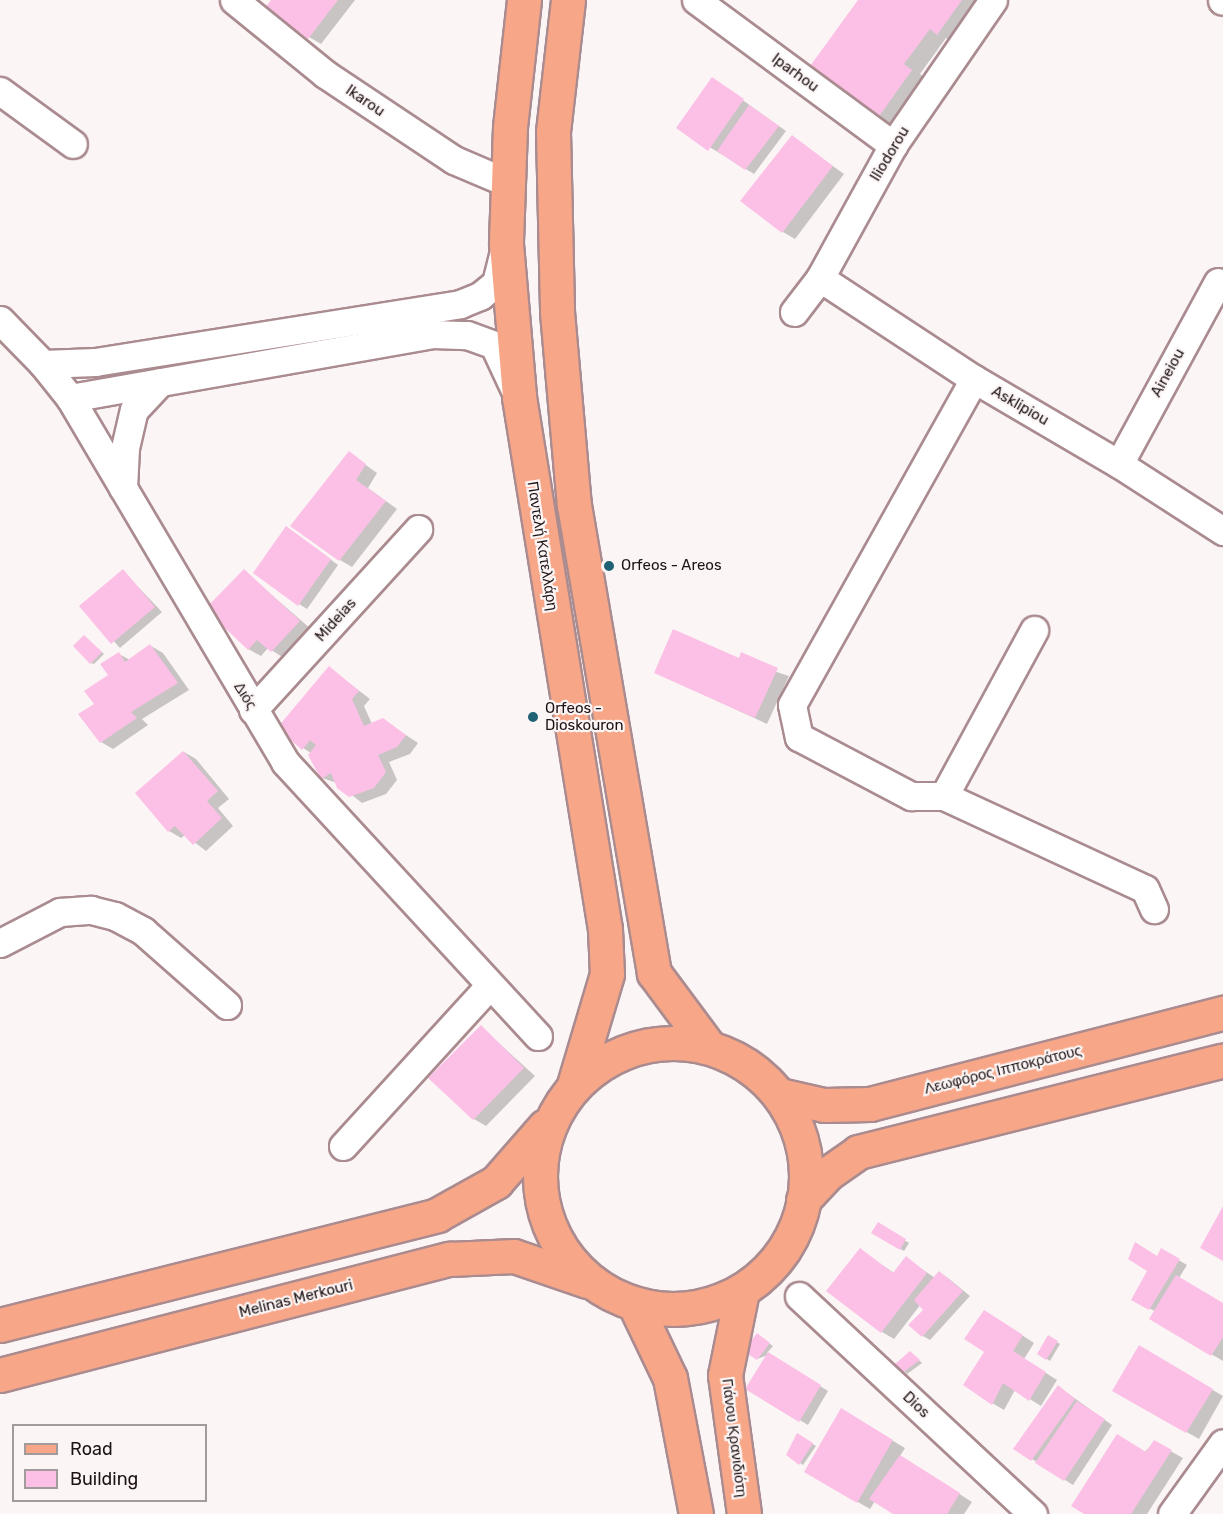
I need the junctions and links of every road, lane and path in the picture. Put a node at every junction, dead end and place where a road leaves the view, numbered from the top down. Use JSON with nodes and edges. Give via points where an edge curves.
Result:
{"nodes":[{"id":1,"x":234,"y":0,"type":"edge"},
{"id":2,"x":524,"y":0,"type":"edge"},
{"id":3,"x":568,"y":0,"type":"edge"},
{"id":4,"x":696,"y":0,"type":"edge"},
{"id":5,"x":993,"y":0,"type":"edge"},
{"id":6,"x":0,"y":91,"type":"edge"},
{"id":7,"x":73,"y":144,"type":"dead end"},
{"id":8,"x":893,"y":145,"type":"junction"},
{"id":9,"x":508,"y":183,"type":"junction"},
{"id":10,"x":506,"y":244,"type":"junction"},
{"id":11,"x":820,"y":278,"type":"junction"},
{"id":12,"x":1218,"y":282,"type":"dead end"},
{"id":13,"x":794,"y":312,"type":"dead end"},
{"id":14,"x":0,"y":320,"type":"edge"},
{"id":15,"x":43,"y":363,"type":"junction"},
{"id":16,"x":974,"y":379,"type":"junction"},
{"id":17,"x":160,"y":382,"type":"junction"},
{"id":18,"x":519,"y":397,"type":"junction"},
{"id":19,"x":70,"y":398,"type":"junction"},
{"id":20,"x":1119,"y":464,"type":"junction"},
{"id":21,"x":123,"y":488,"type":"junction"},
{"id":22,"x":418,"y":529,"type":"dead end"},
{"id":23,"x":1223,"y":531,"type":"edge"},
{"id":24,"x":1034,"y":630,"type":"dead end"},
{"id":25,"x":253,"y":710,"type":"junction"},
{"id":26,"x":944,"y":796,"type":"junction"},
{"id":27,"x":1154,"y":909,"type":"dead end"},
{"id":28,"x":0,"y":943,"type":"edge"},
{"id":29,"x":489,"y":986,"type":"junction"},
{"id":30,"x":227,"y":1005,"type":"dead end"},
{"id":31,"x":1223,"y":1013,"type":"edge"},
{"id":32,"x":538,"y":1036,"type":"dead end"},
{"id":33,"x":709,"y":1047,"type":"junction"},
{"id":34,"x":1223,"y":1060,"type":"edge"},
{"id":35,"x":574,"y":1085,"type":"junction"},
{"id":36,"x":780,"y":1095,"type":"junction"},
{"id":37,"x":551,"y":1119,"type":"junction"},
{"id":38,"x":343,"y":1146,"type":"dead end"},
{"id":39,"x":803,"y":1200,"type":"junction"},
{"id":40,"x":591,"y":1283,"type":"junction"},
{"id":41,"x":742,"y":1291,"type":"junction"},
{"id":42,"x":799,"y":1296,"type":"dead end"},
{"id":43,"x":635,"y":1305,"type":"junction"},
{"id":44,"x":0,"y":1324,"type":"edge"},
{"id":45,"x":0,"y":1375,"type":"edge"},
{"id":46,"x":1223,"y":1443,"type":"edge"},
{"id":47,"x":696,"y":1514,"type":"edge"},
{"id":48,"x":744,"y":1514,"type":"edge"},
{"id":49,"x":1033,"y":1514,"type":"edge"},
{"id":50,"x":1172,"y":1514,"type":"edge"}],
"edges":[{"from":1,"to":9,"type":"street","name":"Ikarou","via":[[325,74],[454,160]]},
{"from":2,"to":9,"type":"main road","name":"Παντελή Κατελλάρη"},
{"from":3,"to":33,"type":"main road","via":[[553,132],[557,312],[574,505],[654,973]]},
{"from":4,"to":8,"type":"street","name":"Iparhou"},
{"from":5,"to":8,"type":"street","name":"Iliodorou"},
{"from":6,"to":7,"type":"street"},
{"from":8,"to":11,"type":"street","name":"Iliodorou"},
{"from":9,"to":10,"type":"main road","name":"Παντελή Κατελλάρη"},
{"from":10,"to":15,"type":"street","via":[[496,283],[480,296],[460,304],[95,362]]},
{"from":10,"to":18,"type":"main road","name":"Παντελή Κατελλάρη"},
{"from":11,"to":13,"type":"street","name":"Iliodorou"},
{"from":11,"to":16,"type":"street","name":"Asklipiou"},
{"from":12,"to":20,"type":"street","name":"Aineiou"},
{"from":14,"to":15,"type":"street","name":"Διός"},
{"from":15,"to":19,"type":"street","name":"Διός"},
{"from":16,"to":20,"type":"street","name":"Asklipiou"},
{"from":16,"to":26,"type":"street","via":[[792,705],[798,737],[911,795]]},
{"from":17,"to":18,"type":"street","via":[[433,334],[454,334],[494,345]]},
{"from":17,"to":19,"type":"street"},
{"from":17,"to":21,"type":"street","via":[[134,410],[125,448]]},
{"from":18,"to":35,"type":"main road","name":"Παντελή Κατελλάρη","via":[[605,929],[607,975]]},
{"from":19,"to":21,"type":"street","name":"Διός"},
{"from":20,"to":23,"type":"street","name":"Asklipiou"},
{"from":21,"to":25,"type":"street","name":"Διός"},
{"from":22,"to":25,"type":"street","name":"Mideias"},
{"from":24,"to":26,"type":"street"},
{"from":25,"to":29,"type":"street","name":"Διός","via":[[285,762]]},
{"from":26,"to":27,"type":"street","via":[[1145,889]]},
{"from":28,"to":30,"type":"street","via":[[60,912],[92,910],[115,916],[142,931]]},
{"from":29,"to":32,"type":"street","name":"Διός"},
{"from":29,"to":38,"type":"street"},
{"from":31,"to":36,"type":"main road","name":"Λεωφόρος Ιπποκράτους","via":[[870,1104],[824,1105]]},
{"from":33,"to":35,"type":"main road","via":[[672,1042],[636,1047],[603,1062]]},
{"from":33,"to":36,"type":"main road","via":[[748,1065]]},
{"from":34,"to":39,"type":"main road","via":[[858,1152],[827,1174]]},
{"from":35,"to":37,"type":"main road"},
{"from":36,"to":39,"type":"main road","via":[[801,1136],[807,1181]]},
{"from":37,"to":40,"type":"main road","via":[[538,1163],[542,1208],[560,1250]]},
{"from":37,"to":44,"type":"main road","via":[[496,1182],[437,1215]]},
{"from":39,"to":41,"type":"main road","via":[[797,1226],[775,1263]]},
{"from":40,"to":43,"type":"main road"},
{"from":40,"to":45,"type":"main road","name":"Melinas Merkouri","via":[[514,1256],[450,1259]]},
{"from":41,"to":43,"type":"main road","via":[[708,1306],[672,1310]]},
{"from":41,"to":48,"type":"main road","name":"Γιάνου Κρανιδιότη","via":[[725,1375]]},
{"from":42,"to":49,"type":"street","name":"Dios"},
{"from":43,"to":47,"type":"main road","via":[[670,1378]]},
{"from":46,"to":50,"type":"street"}]}
